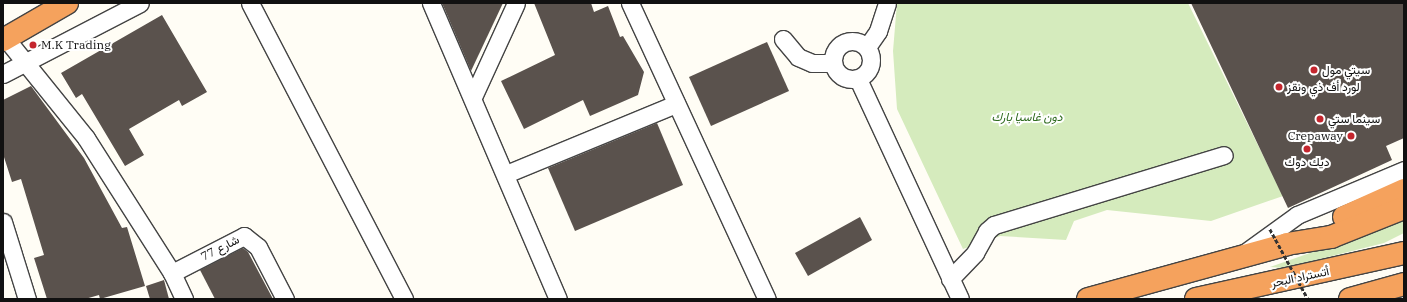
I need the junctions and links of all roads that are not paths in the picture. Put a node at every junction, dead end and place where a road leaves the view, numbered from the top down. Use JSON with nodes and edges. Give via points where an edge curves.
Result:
{"nodes":[{"id":1,"x":67,"y":3,"type":"edge"},
{"id":2,"x":140,"y":3,"type":"edge"},
{"id":3,"x":250,"y":3,"type":"edge"},
{"id":4,"x":431,"y":3,"type":"edge"},
{"id":5,"x":516,"y":3,"type":"edge"},
{"id":6,"x":630,"y":3,"type":"edge"},
{"id":7,"x":887,"y":3,"type":"edge"},
{"id":8,"x":5,"y":38,"type":"edge"},
{"id":9,"x":782,"y":39,"type":"dead end"},
{"id":10,"x":867,"y":47,"type":"junction"},
{"id":11,"x":26,"y":62,"type":"junction"},
{"id":12,"x":832,"y":63,"type":"junction"},
{"id":13,"x":3,"y":74,"type":"edge"},
{"id":14,"x":858,"y":78,"type":"junction"},
{"id":15,"x":473,"y":97,"type":"junction"},
{"id":16,"x":676,"y":104,"type":"junction"},
{"id":17,"x":1224,"y":155,"type":"dead end"},
{"id":18,"x":1404,"y":170,"type":"edge"},
{"id":19,"x":506,"y":174,"type":"junction"},
{"id":20,"x":1404,"y":190,"type":"edge"},
{"id":21,"x":1404,"y":208,"type":"edge"},
{"id":22,"x":3,"y":222,"type":"edge"},
{"id":23,"x":1287,"y":244,"type":"junction"},
{"id":24,"x":1404,"y":252,"type":"edge"},
{"id":25,"x":1240,"y":256,"type":"junction"},
{"id":26,"x":172,"y":273,"type":"junction"},
{"id":27,"x":950,"y":279,"type":"junction"},
{"id":28,"x":1404,"y":284,"type":"edge"},
{"id":29,"x":1404,"y":296,"type":"edge"},
{"id":30,"x":27,"y":299,"type":"edge"},
{"id":31,"x":184,"y":299,"type":"edge"},
{"id":32,"x":285,"y":299,"type":"edge"},
{"id":33,"x":404,"y":299,"type":"edge"},
{"id":34,"x":558,"y":299,"type":"edge"},
{"id":35,"x":767,"y":299,"type":"edge"},
{"id":36,"x":960,"y":299,"type":"edge"},
{"id":37,"x":1088,"y":299,"type":"edge"},
{"id":38,"x":1196,"y":299,"type":"edge"},
{"id":39,"x":1350,"y":299,"type":"edge"},
{"id":40,"x":1402,"y":299,"type":"edge"}],
"edges":[{"from":1,"to":8,"type":"highway"},
{"from":2,"to":11,"type":"street"},
{"from":3,"to":33,"type":"street"},
{"from":4,"to":15,"type":"street"},
{"from":5,"to":15,"type":"street"},
{"from":6,"to":16,"type":"street"},
{"from":7,"to":10,"type":"street","via":[[878,31]]},
{"from":8,"to":11,"type":"street"},
{"from":9,"to":12,"type":"street","via":[[798,57],[812,63]]},
{"from":10,"to":12,"type":"street","via":[[856,40],[844,41],[834,50]]},
{"from":10,"to":14,"type":"street","via":[[871,59],[868,71]]},
{"from":11,"to":13,"type":"street"},
{"from":11,"to":26,"type":"street","via":[[86,138]]},
{"from":12,"to":14,"type":"street","via":[[839,75]]},
{"from":14,"to":27,"type":"street"},
{"from":15,"to":19,"type":"street"},
{"from":16,"to":19,"type":"street"},
{"from":16,"to":35,"type":"street"},
{"from":17,"to":27,"type":"street","via":[[994,225],[987,231],[975,253]]},
{"from":18,"to":25,"type":"street","via":[[1302,208]]},
{"from":19,"to":34,"type":"street"},
{"from":20,"to":23,"type":"highway"},
{"from":21,"to":23,"type":"highway","via":[[1331,237]]},
{"from":22,"to":30,"type":"street"},
{"from":23,"to":25,"type":"highway"},
{"from":24,"to":38,"type":"highway","name":"أتستراد البحر"},
{"from":25,"to":37,"type":"highway"},
{"from":26,"to":31,"type":"street"},
{"from":26,"to":32,"type":"street","name":"شارع 77","via":[[244,236],[258,247]]},
{"from":27,"to":36,"type":"street"},
{"from":28,"to":39,"type":"highway"},
{"from":29,"to":40,"type":"highway"}]}
